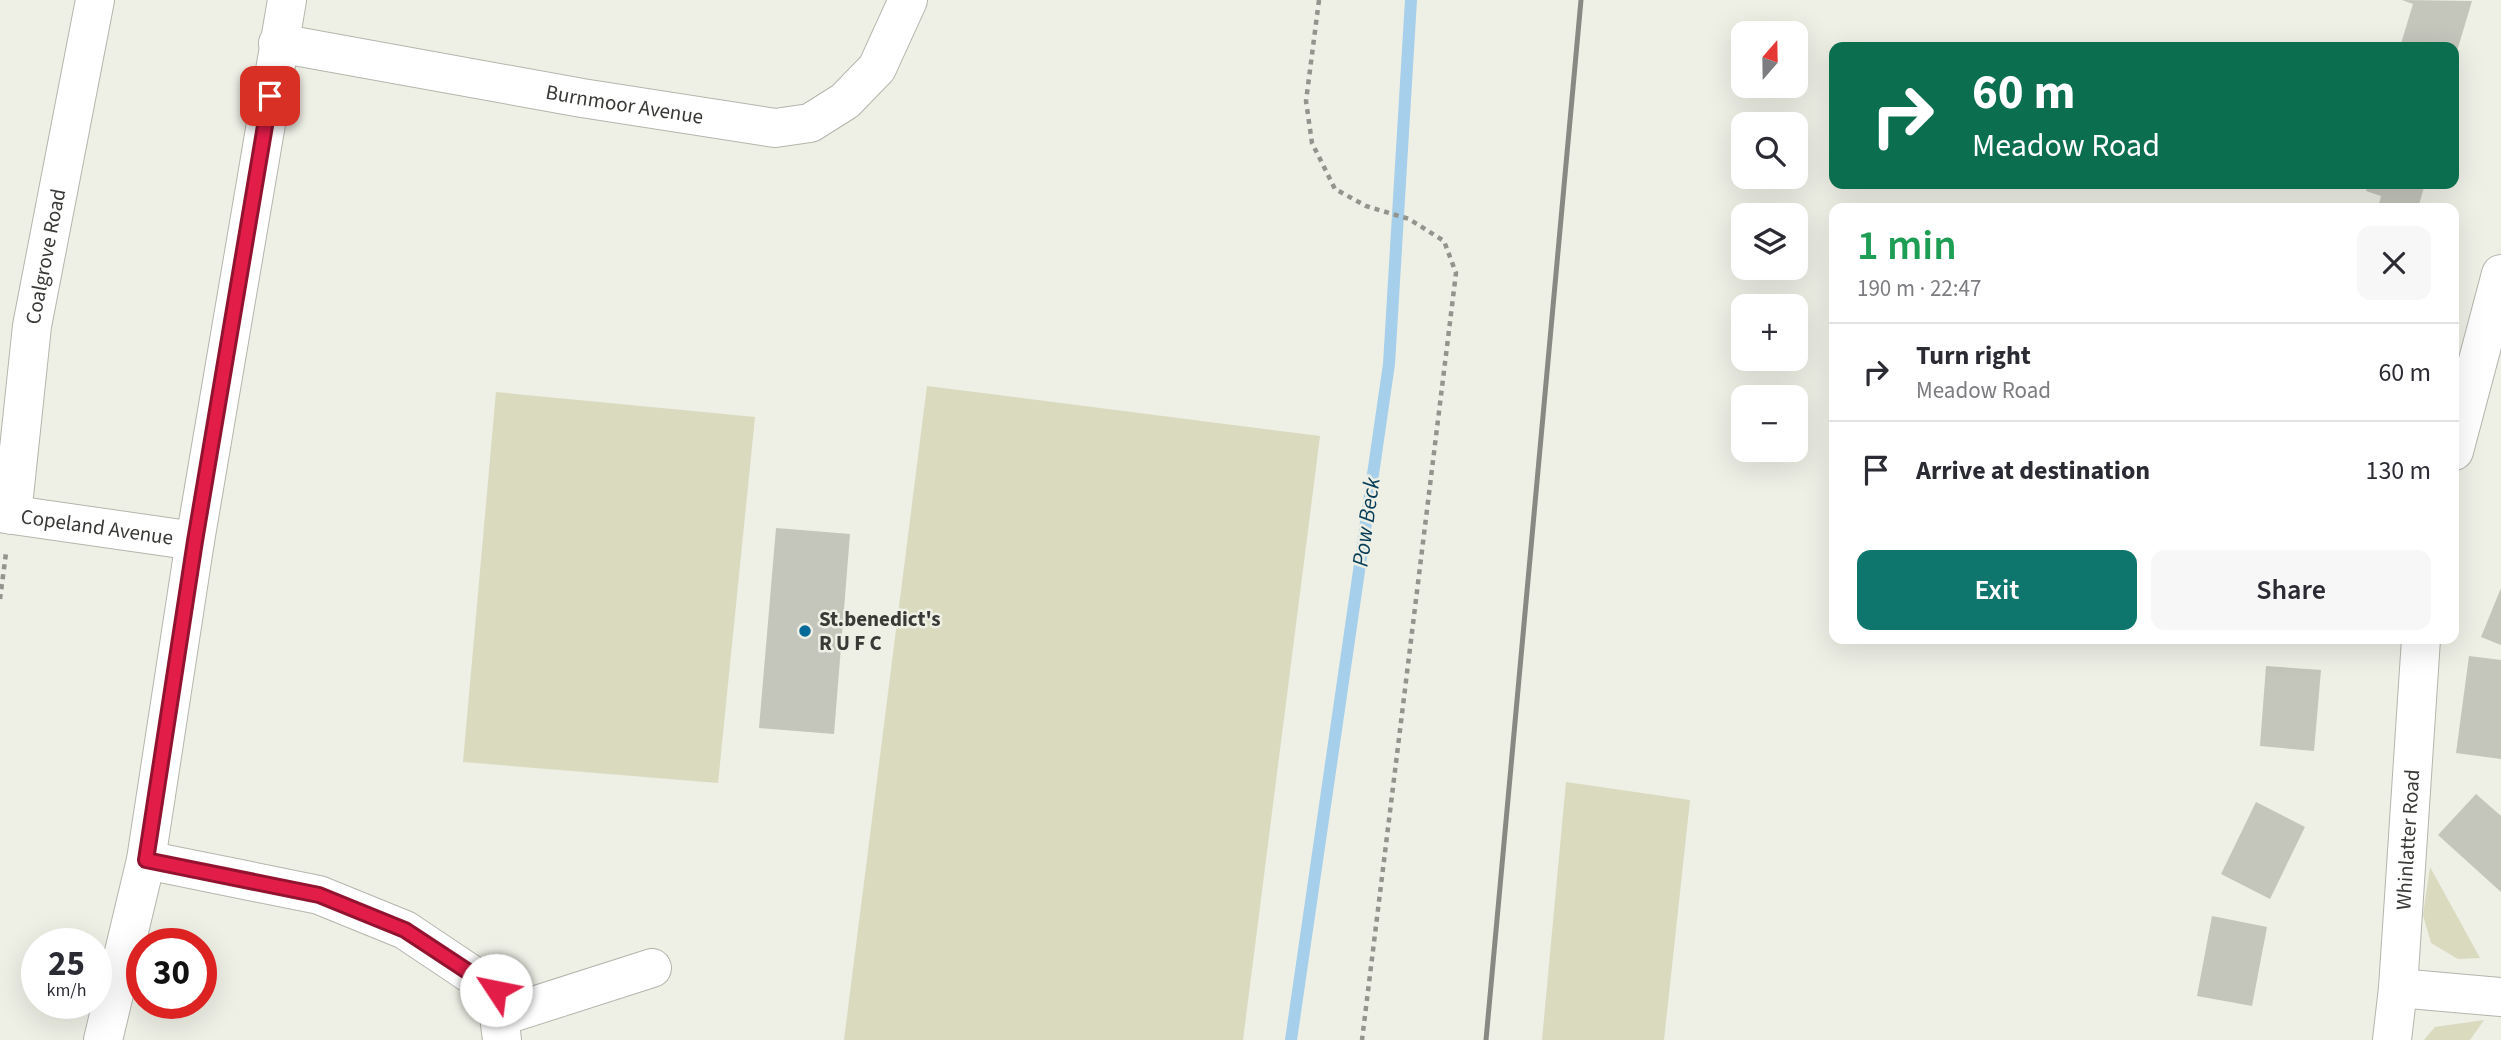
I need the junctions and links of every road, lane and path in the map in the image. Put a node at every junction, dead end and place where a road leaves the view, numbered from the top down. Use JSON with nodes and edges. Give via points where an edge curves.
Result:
{"nodes":[{"id":1,"x":95,"y":0,"type":"edge"},
{"id":2,"x":287,"y":0,"type":"edge"},
{"id":3,"x":908,"y":0,"type":"edge"},
{"id":4,"x":1319,"y":0,"type":"edge"},
{"id":5,"x":278,"y":43,"type":"junction"},
{"id":6,"x":2501,"y":274,"type":"edge"},
{"id":7,"x":2459,"y":432,"type":"edge"},
{"id":8,"x":6,"y":514,"type":"edge"},
{"id":9,"x":195,"y":541,"type":"junction"},
{"id":10,"x":2421,"y":644,"type":"edge"},
{"id":11,"x":146,"y":860,"type":"junction"},
{"id":12,"x":652,"y":968,"type":"dead end"},
{"id":13,"x":2398,"y":988,"type":"junction"},
{"id":14,"x":2501,"y":997,"type":"edge"},
{"id":15,"x":501,"y":1029,"type":"edge"},
{"id":16,"x":103,"y":1040,"type":"edge"},
{"id":17,"x":1362,"y":1040,"type":"edge"},
{"id":18,"x":2392,"y":1040,"type":"edge"}],
"edges":[{"from":1,"to":8,"type":"street","name":"Coalgrove Road","via":[[32,326]]},
{"from":2,"to":5,"type":"street"},
{"from":3,"to":5,"type":"street","name":"Burnmoor Avenue","via":[[877,68],[845,101],[810,122],[775,128]]},
{"from":4,"to":17,"type":"path","via":[[1306,101],[1312,143],[1335,189],[1366,206],[1409,219],[1444,241],[1456,274]]},
{"from":5,"to":9,"type":"street"},
{"from":6,"to":7,"type":"street"},
{"from":8,"to":9,"type":"street","name":"Copeland Avenue"},
{"from":9,"to":11,"type":"street"},
{"from":10,"to":13,"type":"street","name":"Whinlatter Road"},
{"from":11,"to":15,"type":"street","via":[[319,895],[405,930],[496,990]]},
{"from":11,"to":16,"type":"street"},
{"from":12,"to":15,"type":"street"},
{"from":13,"to":14,"type":"street"},
{"from":13,"to":18,"type":"street","name":"Whinlatter Road"}]}
